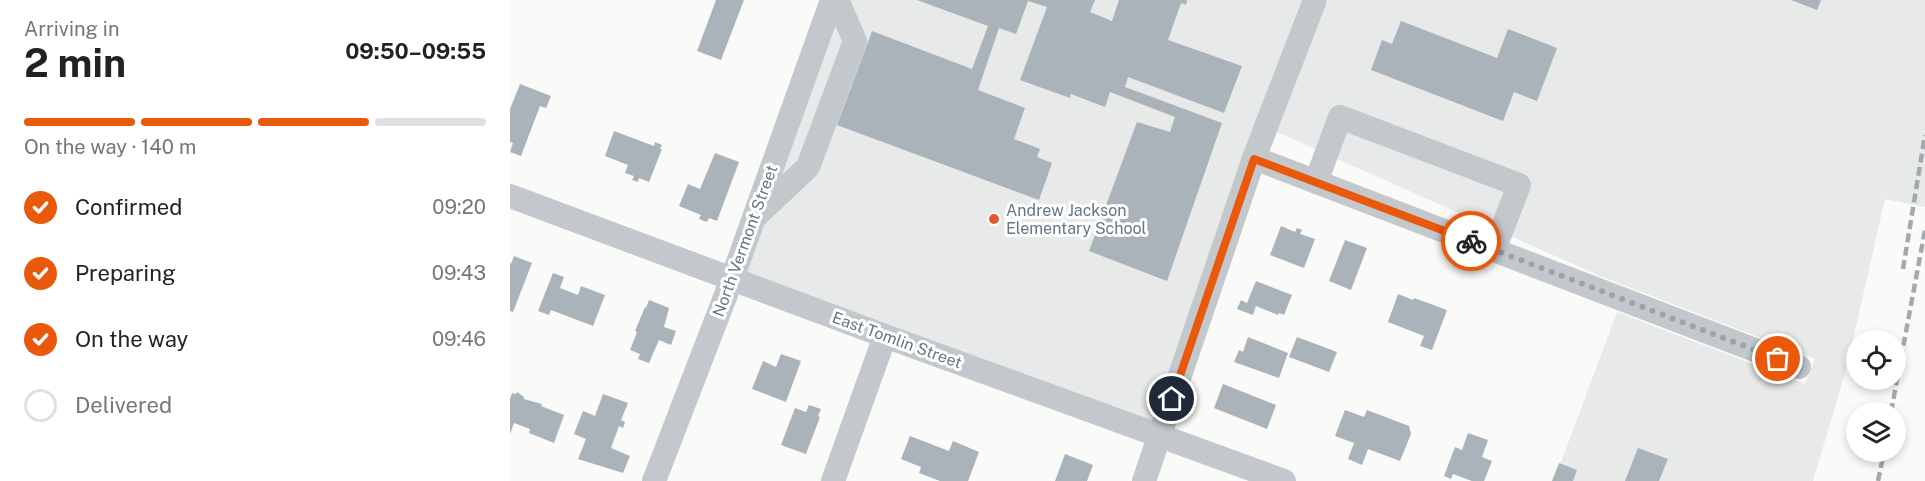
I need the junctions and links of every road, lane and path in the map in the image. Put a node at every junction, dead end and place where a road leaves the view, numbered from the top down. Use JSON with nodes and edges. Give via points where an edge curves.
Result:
{"nodes":[{"id":1,"x":834,"y":0,"type":"edge"},
{"id":2,"x":1315,"y":0,"type":"edge"},
{"id":3,"x":1254,"y":159,"type":"junction"},
{"id":4,"x":1316,"y":182,"type":"junction"},
{"id":5,"x":510,"y":196,"type":"edge"},
{"id":6,"x":754,"y":219,"type":"junction"},
{"id":7,"x":1494,"y":250,"type":"junction"},
{"id":8,"x":732,"y":279,"type":"junction"},
{"id":9,"x":885,"y":336,"type":"junction"},
{"id":10,"x":1799,"y":367,"type":"dead end"},
{"id":11,"x":1160,"y":435,"type":"junction"},
{"id":12,"x":654,"y":481,"type":"edge"},
{"id":13,"x":833,"y":481,"type":"edge"},
{"id":14,"x":1144,"y":481,"type":"edge"},
{"id":15,"x":1284,"y":481,"type":"edge"}],
"edges":[{"from":1,"to":6,"type":"street","name":"North Vermont Street"},
{"from":1,"to":6,"type":"street","via":[[855,41],[808,167]]},
{"from":2,"to":3,"type":"street"},
{"from":3,"to":4,"type":"street"},
{"from":3,"to":11,"type":"street"},
{"from":4,"to":7,"type":"street"},
{"from":4,"to":7,"type":"street","via":[[1340,117],[1352,121],[1519,185]]},
{"from":5,"to":8,"type":"street","name":"East Tomlin Street"},
{"from":6,"to":8,"type":"street","name":"North Vermont Street"},
{"from":7,"to":10,"type":"street"},
{"from":8,"to":9,"type":"street","name":"East Tomlin Street"},
{"from":8,"to":12,"type":"street","name":"North Vermont Street"},
{"from":9,"to":11,"type":"street","name":"East Tomlin Street"},
{"from":9,"to":13,"type":"street"},
{"from":11,"to":14,"type":"street"},
{"from":11,"to":15,"type":"street","name":"East Tomlin Street"}]}
